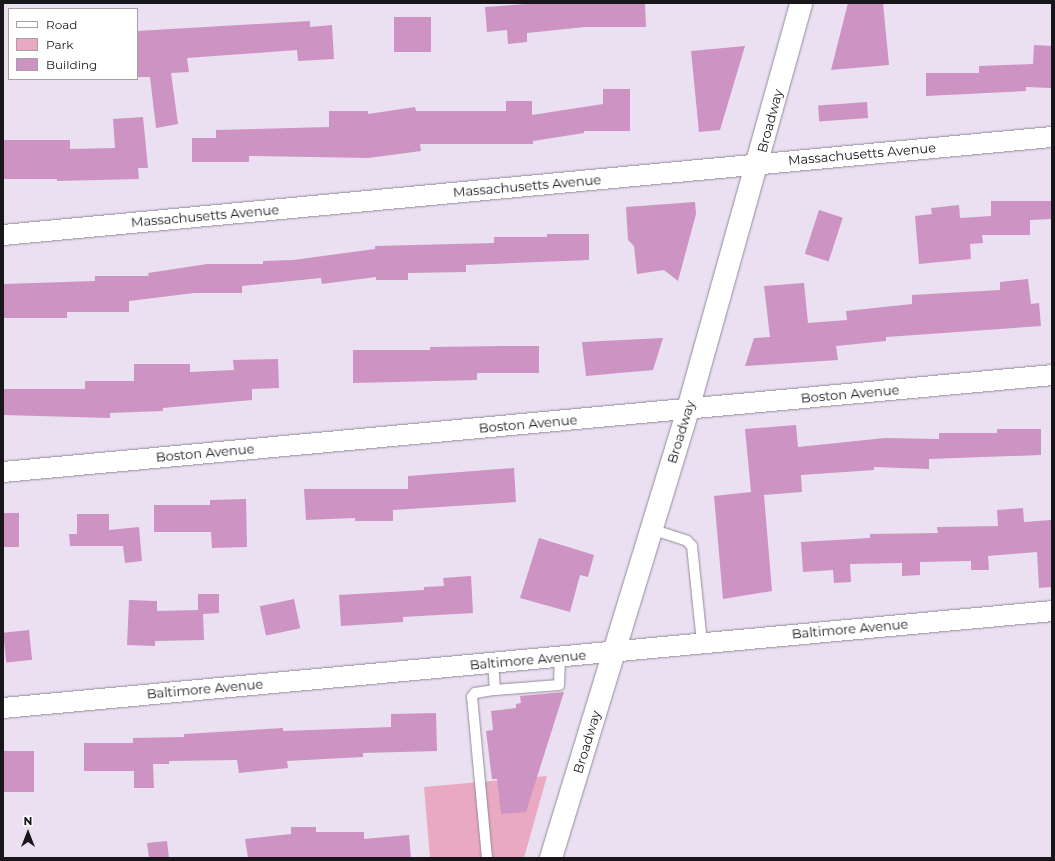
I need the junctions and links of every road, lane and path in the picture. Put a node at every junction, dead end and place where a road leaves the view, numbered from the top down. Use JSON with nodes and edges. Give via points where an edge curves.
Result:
{"nodes":[{"id":1,"x":801,"y":3,"type":"edge"},
{"id":2,"x":1052,"y":137,"type":"edge"},
{"id":3,"x":758,"y":164,"type":"junction"},
{"id":4,"x":3,"y":235,"type":"edge"},
{"id":5,"x":1052,"y":375,"type":"edge"},
{"id":6,"x":688,"y":409,"type":"junction"},
{"id":7,"x":3,"y":472,"type":"edge"},
{"id":8,"x":651,"y":530,"type":"junction"},
{"id":9,"x":1052,"y":611,"type":"edge"},
{"id":10,"x":702,"y":643,"type":"junction"},
{"id":11,"x":615,"y":652,"type":"junction"},
{"id":12,"x":560,"y":656,"type":"junction"},
{"id":13,"x":493,"y":663,"type":"junction"},
{"id":14,"x":495,"y":690,"type":"junction"},
{"id":15,"x":3,"y":708,"type":"edge"},
{"id":16,"x":487,"y":858,"type":"edge"},
{"id":17,"x":551,"y":858,"type":"edge"}],
"edges":[{"from":1,"to":3,"type":"main road","name":"Broadway"},
{"from":2,"to":3,"type":"street","name":"Massachusetts Avenue"},
{"from":3,"to":4,"type":"street","name":"Massachusetts Avenue"},
{"from":3,"to":6,"type":"main road","name":"Broadway"},
{"from":5,"to":6,"type":"street","name":"Boston Avenue"},
{"from":6,"to":7,"type":"street","name":"Boston Avenue"},
{"from":6,"to":8,"type":"main road","name":"Broadway"},
{"from":8,"to":10,"type":"lane","via":[[687,541],[692,546]]},
{"from":8,"to":11,"type":"main road","name":"Broadway"},
{"from":9,"to":10,"type":"street","name":"Baltimore Avenue"},
{"from":10,"to":11,"type":"street","name":"Baltimore Avenue"},
{"from":11,"to":12,"type":"street","name":"Baltimore Avenue"},
{"from":11,"to":17,"type":"main road","name":"Broadway"},
{"from":12,"to":13,"type":"street","name":"Baltimore Avenue"},
{"from":12,"to":14,"type":"lane","via":[[559,685]]},
{"from":13,"to":14,"type":"lane"},
{"from":13,"to":15,"type":"street","name":"Baltimore Avenue"},
{"from":14,"to":16,"type":"lane","via":[[475,692],[472,697]]}]}
